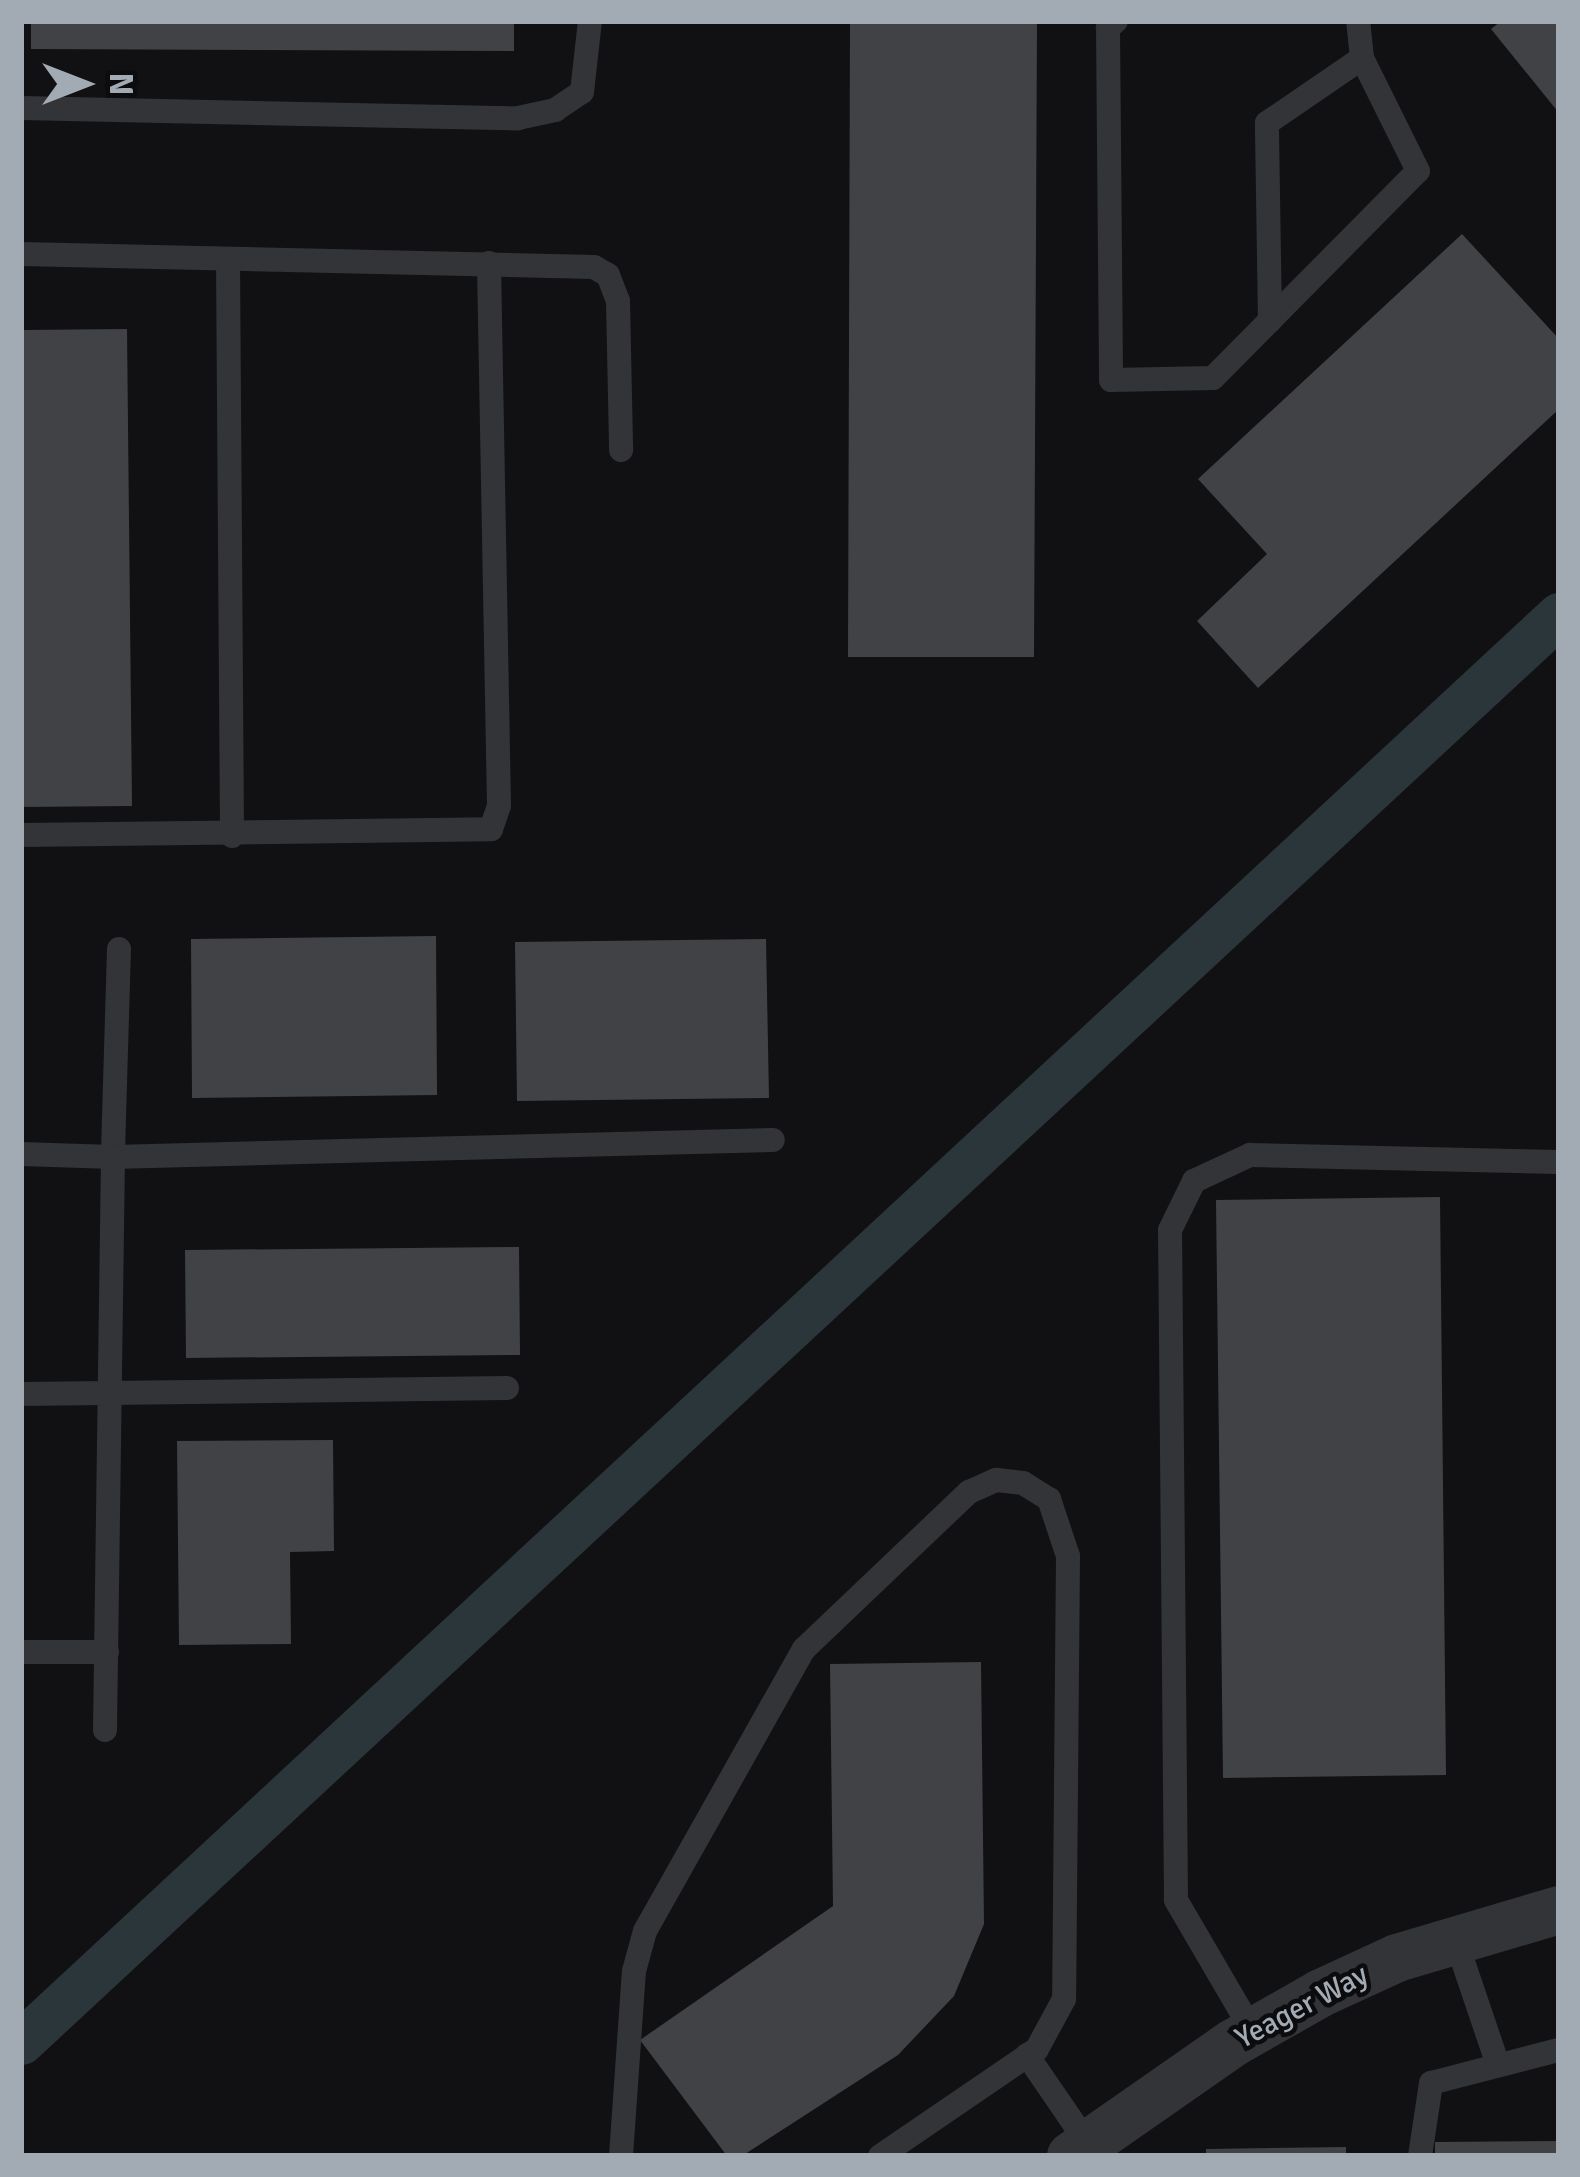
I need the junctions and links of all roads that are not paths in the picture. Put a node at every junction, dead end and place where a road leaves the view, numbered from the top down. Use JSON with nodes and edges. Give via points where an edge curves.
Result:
{"nodes":[{"id":1,"x":590,"y":21,"type":"edge"},
{"id":2,"x":1116,"y":21,"type":"edge"},
{"id":3,"x":1358,"y":21,"type":"edge"},
{"id":4,"x":1362,"y":58,"type":"junction"},
{"id":5,"x":21,"y":108,"type":"edge"},
{"id":6,"x":21,"y":254,"type":"edge"},
{"id":7,"x":228,"y":259,"type":"junction"},
{"id":8,"x":489,"y":263,"type":"junction"},
{"id":9,"x":1270,"y":321,"type":"junction"},
{"id":10,"x":621,"y":450,"type":"dead end"},
{"id":11,"x":21,"y":835,"type":"edge"},
{"id":12,"x":232,"y":836,"type":"junction"},
{"id":13,"x":119,"y":949,"type":"dead end"},
{"id":14,"x":773,"y":1141,"type":"dead end"},
{"id":15,"x":21,"y":1154,"type":"edge"},
{"id":16,"x":112,"y":1156,"type":"junction"},
{"id":17,"x":1559,"y":1162,"type":"edge"},
{"id":18,"x":507,"y":1388,"type":"dead end"},
{"id":19,"x":21,"y":1394,"type":"edge"},
{"id":20,"x":110,"y":1394,"type":"junction"},
{"id":21,"x":21,"y":1652,"type":"edge"},
{"id":22,"x":107,"y":1652,"type":"junction"},
{"id":23,"x":106,"y":1730,"type":"dead end"},
{"id":24,"x":1559,"y":1910,"type":"edge"},
{"id":25,"x":1456,"y":1938,"type":"junction"},
{"id":26,"x":1253,"y":2032,"type":"junction"},
{"id":27,"x":1559,"y":2050,"type":"edge"},
{"id":28,"x":1028,"y":2055,"type":"junction"},
{"id":29,"x":1497,"y":2062,"type":"junction"},
{"id":30,"x":1079,"y":2150,"type":"edge"},
{"id":31,"x":621,"y":2156,"type":"edge"},
{"id":32,"x":880,"y":2156,"type":"edge"},
{"id":33,"x":1420,"y":2156,"type":"edge"}],
"edges":[{"from":1,"to":5,"type":"lane","via":[[582,92],[554,110],[518,118]]},
{"from":2,"to":9,"type":"lane","via":[[1108,28],[1111,380],[1214,378]]},
{"from":3,"to":4,"type":"lane"},
{"from":4,"to":9,"type":"lane","via":[[1268,123]]},
{"from":4,"to":9,"type":"lane","via":[[1418,171]]},
{"from":6,"to":7,"type":"lane"},
{"from":7,"to":8,"type":"lane"},
{"from":7,"to":12,"type":"lane"},
{"from":8,"to":10,"type":"lane","via":[[579,264],[608,275],[618,302]]},
{"from":8,"to":12,"type":"lane","via":[[498,820],[482,833]]},
{"from":11,"to":12,"type":"lane"},
{"from":13,"to":16,"type":"lane"},
{"from":14,"to":16,"type":"lane"},
{"from":15,"to":16,"type":"lane"},
{"from":16,"to":20,"type":"lane"},
{"from":17,"to":26,"type":"lane","via":[[1250,1155],[1194,1181],[1170,1230],[1176,1900]]},
{"from":18,"to":20,"type":"lane"},
{"from":19,"to":20,"type":"lane"},
{"from":20,"to":22,"type":"lane"},
{"from":21,"to":22,"type":"lane"},
{"from":22,"to":23,"type":"lane"},
{"from":24,"to":25,"type":"street","name":"Yeager Way"},
{"from":25,"to":26,"type":"street","name":"Yeager Way","via":[[1321,1993]]},
{"from":25,"to":29,"type":"lane"},
{"from":26,"to":30,"type":"street","name":"Yeager Way"},
{"from":27,"to":29,"type":"lane"},
{"from":28,"to":30,"type":"lane"},
{"from":28,"to":31,"type":"lane","via":[[1053,2026],[1067,1974],[1068,1556],[1049,1499],[1023,1483],[996,1480],[968,1492],[804,1649],[645,1931],[634,1971]]},
{"from":28,"to":32,"type":"lane"},
{"from":29,"to":33,"type":"lane","via":[[1431,2083]]}]}
